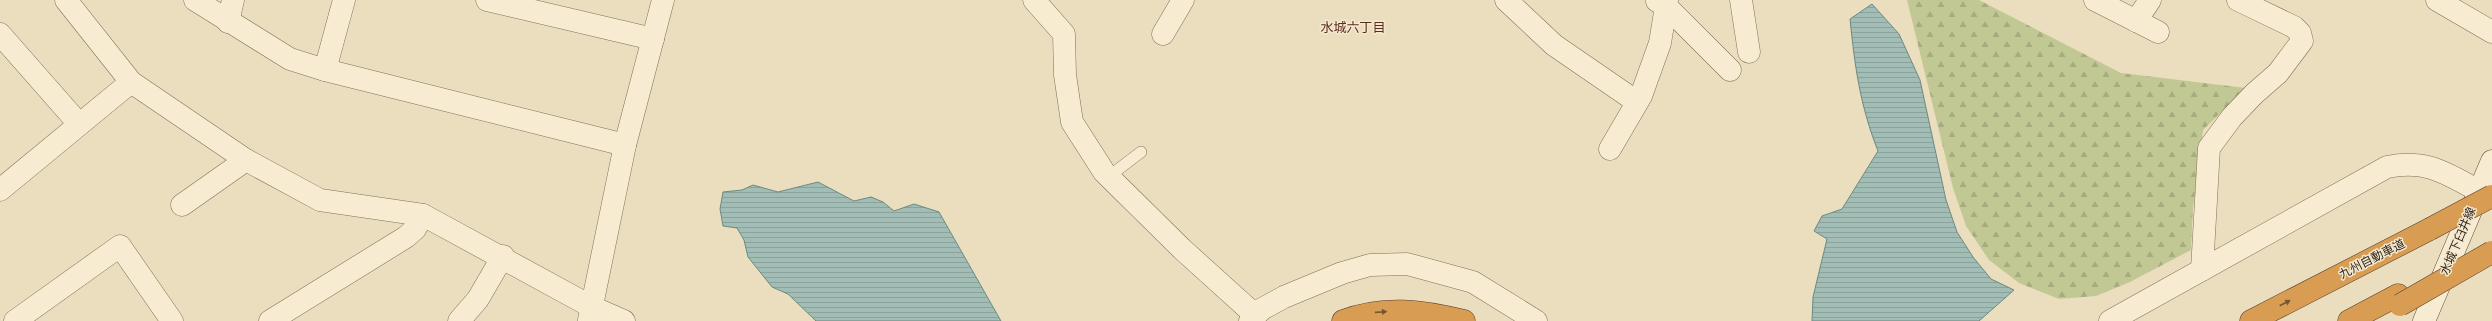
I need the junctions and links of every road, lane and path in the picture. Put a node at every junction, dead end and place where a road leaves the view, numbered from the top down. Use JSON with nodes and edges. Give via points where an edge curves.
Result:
{"nodes":[{"id":1,"x":195,"y":0,"type":"edge"},
{"id":2,"x":233,"y":0,"type":"edge"},
{"id":3,"x":344,"y":0,"type":"edge"},
{"id":4,"x":487,"y":0,"type":"edge"},
{"id":5,"x":663,"y":0,"type":"edge"},
{"id":6,"x":1021,"y":0,"type":"edge"},
{"id":7,"x":1028,"y":0,"type":"edge"},
{"id":8,"x":1034,"y":0,"type":"edge"},
{"id":9,"x":1182,"y":0,"type":"edge"},
{"id":10,"x":1506,"y":0,"type":"edge"},
{"id":11,"x":1741,"y":0,"type":"edge"},
{"id":12,"x":2095,"y":0,"type":"edge"},
{"id":13,"x":2150,"y":0,"type":"edge"},
{"id":14,"x":2238,"y":0,"type":"edge"},
{"id":15,"x":2437,"y":0,"type":"edge"},
{"id":16,"x":1663,"y":2,"type":"edge"},
{"id":17,"x":73,"y":3,"type":"edge"},
{"id":18,"x":2136,"y":21,"type":"junction"},
{"id":19,"x":228,"y":22,"type":"junction"},
{"id":20,"x":2158,"y":32,"type":"dead end"},
{"id":21,"x":2492,"y":32,"type":"edge"},
{"id":22,"x":0,"y":34,"type":"edge"},
{"id":23,"x":1163,"y":34,"type":"dead end"},
{"id":24,"x":654,"y":39,"type":"junction"},
{"id":25,"x":1749,"y":52,"type":"dead end"},
{"id":26,"x":325,"y":70,"type":"junction"},
{"id":27,"x":1730,"y":70,"type":"dead end"},
{"id":28,"x":130,"y":82,"type":"junction"},
{"id":29,"x":1637,"y":102,"type":"junction"},
{"id":30,"x":79,"y":124,"type":"junction"},
{"id":31,"x":625,"y":145,"type":"junction"},
{"id":32,"x":1610,"y":149,"type":"dead end"},
{"id":33,"x":1141,"y":152,"type":"dead end"},
{"id":34,"x":246,"y":160,"type":"junction"},
{"id":35,"x":1108,"y":177,"type":"junction"},
{"id":36,"x":2488,"y":180,"type":"edge"},
{"id":37,"x":0,"y":190,"type":"edge"},
{"id":38,"x":182,"y":205,"type":"dead end"},
{"id":39,"x":423,"y":215,"type":"junction"},
{"id":40,"x":2492,"y":245,"type":"edge"},
{"id":41,"x":2492,"y":252,"type":"edge"},
{"id":42,"x":502,"y":256,"type":"junction"},
{"id":43,"x":2202,"y":270,"type":"junction"},
{"id":44,"x":2399,"y":300,"type":"junction"},
{"id":45,"x":590,"y":314,"type":"edge"},
{"id":46,"x":1252,"y":318,"type":"edge"},
{"id":47,"x":15,"y":321,"type":"edge"},
{"id":48,"x":172,"y":321,"type":"edge"},
{"id":49,"x":270,"y":321,"type":"edge"},
{"id":50,"x":458,"y":321,"type":"edge"},
{"id":51,"x":624,"y":321,"type":"edge"},
{"id":52,"x":1343,"y":321,"type":"edge"},
{"id":53,"x":1464,"y":321,"type":"edge"},
{"id":54,"x":1536,"y":321,"type":"edge"},
{"id":55,"x":2110,"y":321,"type":"edge"},
{"id":56,"x":2250,"y":321,"type":"edge"},
{"id":57,"x":2349,"y":321,"type":"edge"},
{"id":58,"x":2374,"y":321,"type":"edge"},
{"id":59,"x":2424,"y":321,"type":"edge"}],
"edges":[{"from":1,"to":19,"type":"street"},
{"from":2,"to":19,"type":"street"},
{"from":3,"to":26,"type":"street"},
{"from":4,"to":24,"type":"street"},
{"from":5,"to":24,"type":"street"},
{"from":6,"to":7,"type":"street"},
{"from":8,"to":35,"type":"street","via":[[1064,34],[1065,75],[1072,122]]},
{"from":9,"to":23,"type":"street"},
{"from":10,"to":29,"type":"street","via":[[1554,45]]},
{"from":11,"to":25,"type":"street"},
{"from":12,"to":18,"type":"street"},
{"from":13,"to":18,"type":"street"},
{"from":14,"to":43,"type":"street","via":[[2294,27],[2300,33],[2302,41],[2278,73],[2232,117],[2209,148]]},
{"from":15,"to":21,"type":"street"},
{"from":16,"to":27,"type":"street"},
{"from":16,"to":29,"type":"street","via":[[1660,43]]},
{"from":17,"to":28,"type":"street"},
{"from":18,"to":20,"type":"street"},
{"from":19,"to":26,"type":"street","via":[[290,59]]},
{"from":22,"to":30,"type":"street"},
{"from":24,"to":31,"type":"street"},
{"from":26,"to":31,"type":"street"},
{"from":28,"to":30,"type":"street"},
{"from":28,"to":34,"type":"street"},
{"from":29,"to":32,"type":"street"},
{"from":30,"to":37,"type":"street"},
{"from":31,"to":45,"type":"street"},
{"from":33,"to":35,"type":"lane"},
{"from":34,"to":38,"type":"street"},
{"from":34,"to":39,"type":"street","via":[[320,200]]},
{"from":35,"to":46,"type":"street"},
{"from":36,"to":43,"type":"street","via":[[2407,163],[2387,167]]},
{"from":56,"to":36,"type":"highway","name":"九州自動車道","one_way":true,"bridge":true,"via":[[2430,229]]},
{"from":36,"to":59,"type":"street","name":"水城下臼井線"},
{"from":39,"to":42,"type":"street"},
{"from":39,"to":49,"type":"street","via":[[415,229],[406,237]]},
{"from":40,"to":44,"type":"highway"},
{"from":41,"to":44,"type":"highway","bridge":true},
{"from":42,"to":45,"type":"street"},
{"from":42,"to":50,"type":"street","via":[[478,299]]},
{"from":43,"to":55,"type":"street"},
{"from":44,"to":57,"type":"highway"},
{"from":44,"to":58,"type":"highway"},
{"from":45,"to":51,"type":"street"},
{"from":46,"to":54,"type":"street","via":[[1284,297],[1342,273],[1370,265],[1407,264],[1473,282]]},
{"from":47,"to":48,"type":"street","via":[[120,246]]},
{"from":52,"to":53,"type":"highway","one_way":true,"via":[[1377,311],[1435,314]]}]}
